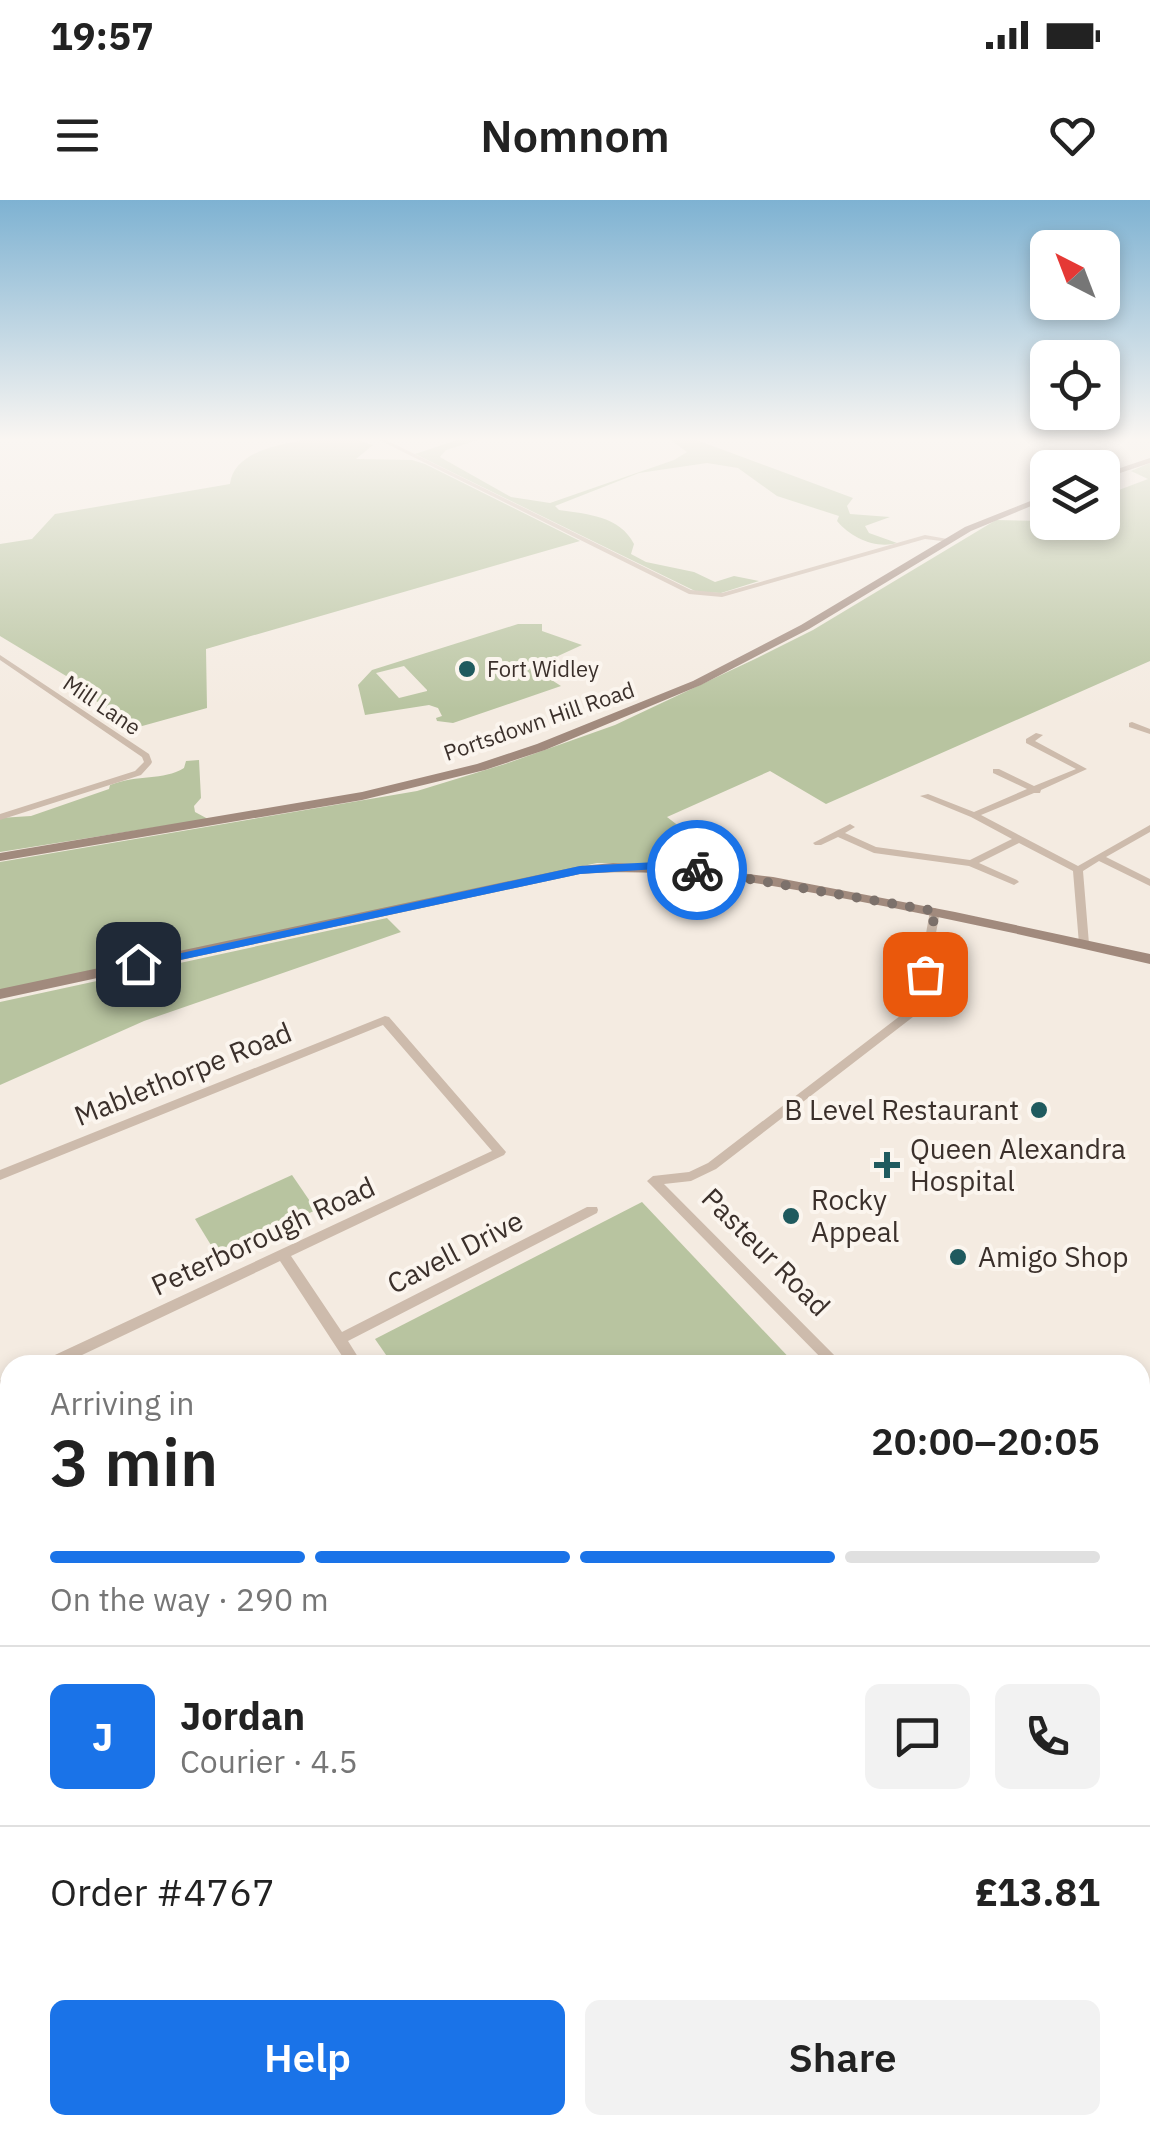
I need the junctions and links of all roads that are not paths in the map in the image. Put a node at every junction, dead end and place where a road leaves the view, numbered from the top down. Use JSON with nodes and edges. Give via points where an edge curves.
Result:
{"nodes":[{"id":1,"x":560,"y":528,"type":"edge"},
{"id":2,"x":976,"y":528,"type":"edge"},
{"id":3,"x":950,"y":540,"type":"junction"},
{"id":4,"x":0,"y":657,"type":"edge"},
{"id":5,"x":1132,"y":725,"type":"dead end"},
{"id":6,"x":1149,"y":732,"type":"edge"},
{"id":7,"x":1039,"y":735,"type":"dead end"},
{"id":8,"x":1137,"y":738,"type":"dead end"},
{"id":9,"x":996,"y":770,"type":"dead end"},
{"id":10,"x":1037,"y":791,"type":"junction"},
{"id":11,"x":926,"y":796,"type":"dead end"},
{"id":12,"x":974,"y":815,"type":"junction"},
{"id":13,"x":0,"y":817,"type":"edge"},
{"id":14,"x":850,"y":827,"type":"dead end"},
{"id":15,"x":1150,"y":828,"type":"edge"},
{"id":16,"x":838,"y":833,"type":"junction"},
{"id":17,"x":1019,"y":840,"type":"junction"},
{"id":18,"x":818,"y":843,"type":"dead end"},
{"id":19,"x":1098,"y":857,"type":"junction"},
{"id":20,"x":0,"y":858,"type":"edge"},
{"id":21,"x":971,"y":862,"type":"junction"},
{"id":22,"x":1078,"y":870,"type":"junction"},
{"id":23,"x":1014,"y":882,"type":"dead end"},
{"id":24,"x":1150,"y":883,"type":"edge"},
{"id":25,"x":935,"y":911,"type":"junction"},
{"id":26,"x":1084,"y":944,"type":"junction"},
{"id":27,"x":1150,"y":959,"type":"edge"},
{"id":28,"x":0,"y":994,"type":"edge"},
{"id":29,"x":500,"y":1152,"type":"joint"},
{"id":30,"x":0,"y":1174,"type":"edge"},
{"id":31,"x":592,"y":1210,"type":"dead end"},
{"id":32,"x":284,"y":1255,"type":"junction"},
{"id":33,"x":340,"y":1339,"type":"junction"},
{"id":34,"x":69,"y":1355,"type":"edge"},
{"id":35,"x":350,"y":1355,"type":"edge"},
{"id":36,"x":827,"y":1355,"type":"edge"}],
"edges":[{"from":1,"to":3,"type":"street","via":[[706,596],[925,537]]},
{"from":2,"to":3,"type":"main road","name":"Portsdown Hill Road"},
{"from":3,"to":20,"type":"main road","name":"Portsdown Hill Road","via":[[773,644],[541,747],[362,796]]},
{"from":4,"to":13,"type":"street","name":"Mill Lane","via":[[148,762],[138,772]]},
{"from":5,"to":6,"type":"street"},
{"from":6,"to":8,"type":"street"},
{"from":7,"to":10,"type":"street","via":[[1029,741],[1083,769]]},
{"from":9,"to":10,"type":"street"},
{"from":10,"to":12,"type":"street"},
{"from":11,"to":12,"type":"street"},
{"from":12,"to":17,"type":"street"},
{"from":14,"to":16,"type":"street"},
{"from":15,"to":19,"type":"street"},
{"from":16,"to":18,"type":"street"},
{"from":16,"to":21,"type":"street","via":[[874,850]]},
{"from":17,"to":21,"type":"street"},
{"from":17,"to":22,"type":"street"},
{"from":19,"to":22,"type":"street"},
{"from":19,"to":24,"type":"street"},
{"from":21,"to":23,"type":"street"},
{"from":22,"to":26,"type":"street"},
{"from":25,"to":26,"type":"main road"},
{"from":25,"to":28,"type":"main road","via":[[740,875],[604,867]]},
{"from":25,"to":36,"type":"street","name":"Pasteur Road","via":[[918,1007],[712,1166],[654,1181]]},
{"from":26,"to":27,"type":"main road"},
{"from":29,"to":30,"type":"street","name":"Mablethorpe Road","via":[[386,1020]]},
{"from":29,"to":32,"type":"street","name":"Peterborough Road"},
{"from":31,"to":33,"type":"street","name":"Cavell Drive"},
{"from":32,"to":33,"type":"street"},
{"from":32,"to":34,"type":"street","name":"Peterborough Road"},
{"from":33,"to":35,"type":"street"}]}
